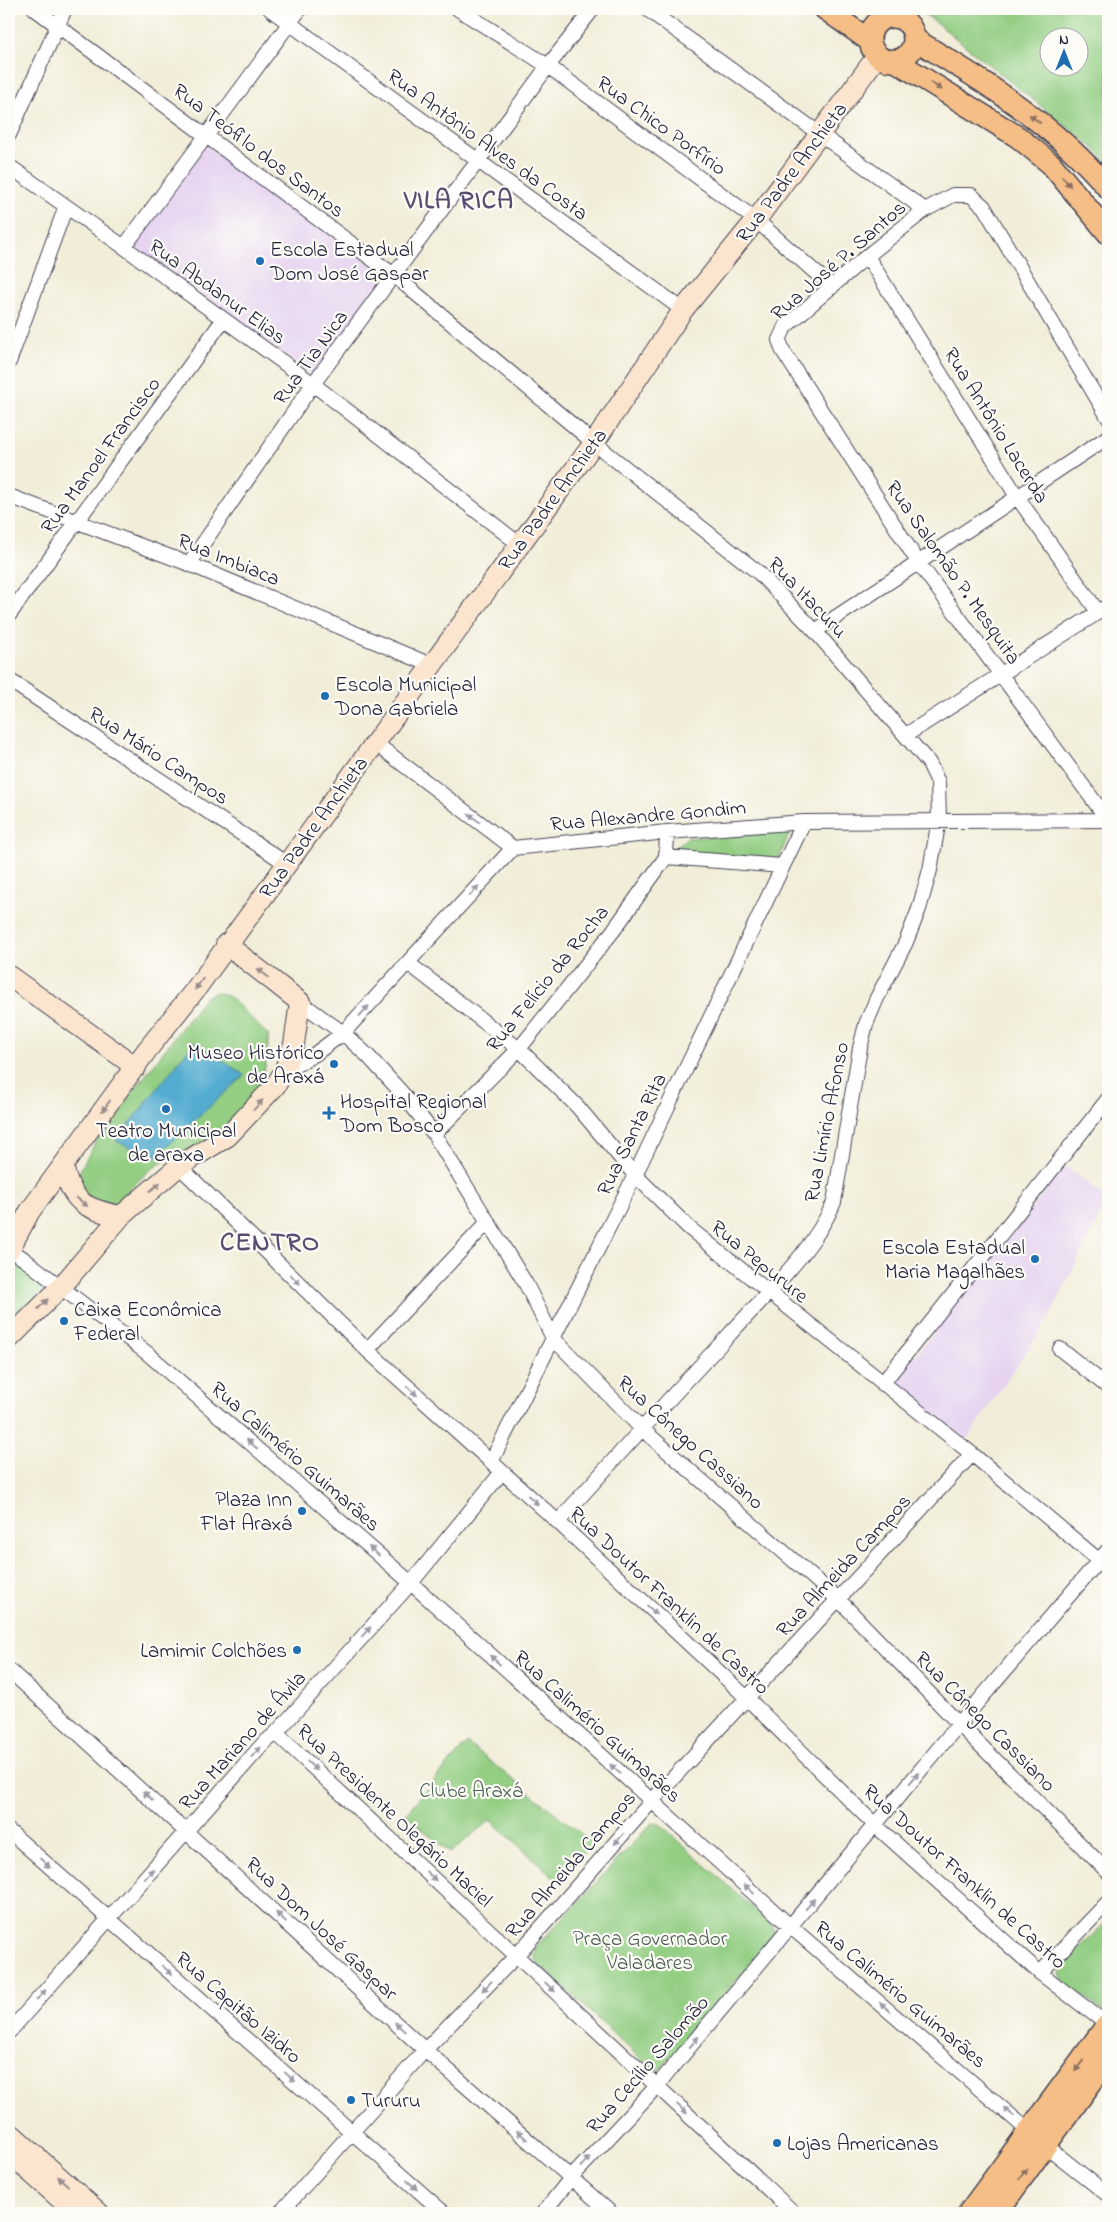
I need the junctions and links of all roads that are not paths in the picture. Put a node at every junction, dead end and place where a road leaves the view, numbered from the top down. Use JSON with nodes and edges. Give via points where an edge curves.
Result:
{"nodes":[{"id":1,"x":35,"y":9,"type":"edge"},
{"id":2,"x":65,"y":9,"type":"edge"},
{"id":3,"x":270,"y":9,"type":"edge"},
{"id":4,"x":300,"y":9,"type":"edge"},
{"id":5,"x":458,"y":9,"type":"edge"},
{"id":6,"x":593,"y":9,"type":"edge"},
{"id":7,"x":647,"y":9,"type":"edge"},
{"id":8,"x":825,"y":9,"type":"edge"},
{"id":9,"x":885,"y":13,"type":"edge"},
{"id":10,"x":290,"y":23,"type":"junction"},
{"id":11,"x":57,"y":25,"type":"junction"},
{"id":12,"x":914,"y":39,"type":"junction"},
{"id":13,"x":881,"y":52,"type":"junction"},
{"id":14,"x":548,"y":66,"type":"junction"},
{"id":15,"x":9,"y":134,"type":"edge"},
{"id":16,"x":821,"y":134,"type":"junction"},
{"id":17,"x":206,"y":135,"type":"junction"},
{"id":18,"x":479,"y":162,"type":"junction"},
{"id":19,"x":9,"y":166,"type":"edge"},
{"id":20,"x":1108,"y":188,"type":"edge"},
{"id":21,"x":66,"y":206,"type":"junction"},
{"id":22,"x":925,"y":210,"type":"junction"},
{"id":23,"x":756,"y":220,"type":"junction"},
{"id":24,"x":1108,"y":233,"type":"edge"},
{"id":25,"x":124,"y":247,"type":"junction"},
{"id":26,"x":866,"y":256,"type":"junction"},
{"id":27,"x":395,"y":276,"type":"junction"},
{"id":28,"x":832,"y":287,"type":"junction"},
{"id":29,"x":683,"y":310,"type":"junction"},
{"id":30,"x":223,"y":320,"type":"junction"},
{"id":31,"x":779,"y":340,"type":"joint"},
{"id":32,"x":9,"y":362,"type":"edge"},
{"id":33,"x":313,"y":384,"type":"junction"},
{"id":34,"x":1108,"y":417,"type":"edge"},
{"id":35,"x":1108,"y":437,"type":"edge"},
{"id":36,"x":594,"y":443,"type":"junction"},
{"id":37,"x":9,"y":496,"type":"edge"},
{"id":38,"x":1018,"y":498,"type":"junction"},
{"id":39,"x":76,"y":521,"type":"junction"},
{"id":40,"x":519,"y":544,"type":"junction"},
{"id":41,"x":918,"y":562,"type":"junction"},
{"id":42,"x":189,"y":564,"type":"junction"},
{"id":43,"x":1103,"y":609,"type":"edge"},
{"id":44,"x":9,"y":615,"type":"edge"},
{"id":45,"x":815,"y":631,"type":"junction"},
{"id":46,"x":431,"y":665,"type":"junction"},
{"id":47,"x":1001,"y":674,"type":"junction"},
{"id":48,"x":9,"y":680,"type":"edge"},
{"id":49,"x":906,"y":735,"type":"junction"},
{"id":50,"x":375,"y":743,"type":"junction"},
{"id":51,"x":938,"y":820,"type":"junction"},
{"id":52,"x":1108,"y":820,"type":"edge"},
{"id":53,"x":804,"y":822,"type":"junction"},
{"id":54,"x":667,"y":832,"type":"junction"},
{"id":55,"x":513,"y":848,"type":"junction"},
{"id":56,"x":666,"y":857,"type":"junction"},
{"id":57,"x":287,"y":864,"type":"junction"},
{"id":58,"x":782,"y":866,"type":"junction"},
{"id":59,"x":226,"y":944,"type":"junction"},
{"id":60,"x":408,"y":963,"type":"junction"},
{"id":61,"x":9,"y":976,"type":"edge"},
{"id":62,"x":300,"y":1002,"type":"junction"},
{"id":63,"x":343,"y":1033,"type":"junction"},
{"id":64,"x":519,"y":1049,"type":"junction"},
{"id":65,"x":136,"y":1067,"type":"junction"},
{"id":66,"x":284,"y":1072,"type":"junction"},
{"id":67,"x":1108,"y":1099,"type":"edge"},
{"id":68,"x":434,"y":1134,"type":"junction"},
{"id":69,"x":63,"y":1166,"type":"junction"},
{"id":70,"x":179,"y":1166,"type":"junction"},
{"id":71,"x":635,"y":1175,"type":"junction"},
{"id":72,"x":121,"y":1216,"type":"junction"},
{"id":73,"x":487,"y":1223,"type":"junction"},
{"id":74,"x":9,"y":1249,"type":"edge"},
{"id":75,"x":61,"y":1287,"type":"junction"},
{"id":76,"x":767,"y":1293,"type":"junction"},
{"id":77,"x":553,"y":1338,"type":"junction"},
{"id":78,"x":9,"y":1339,"type":"edge"},
{"id":79,"x":1060,"y":1349,"type":"dead end"},
{"id":80,"x":366,"y":1350,"type":"junction"},
{"id":81,"x":882,"y":1384,"type":"junction"},
{"id":82,"x":1108,"y":1387,"type":"edge"},
{"id":83,"x":642,"y":1429,"type":"junction"},
{"id":84,"x":972,"y":1454,"type":"junction"},
{"id":85,"x":490,"y":1462,"type":"junction"},
{"id":86,"x":502,"y":1472,"type":"junction"},
{"id":87,"x":558,"y":1522,"type":"junction"},
{"id":88,"x":1106,"y":1559,"type":"edge"},
{"id":89,"x":410,"y":1583,"type":"junction"},
{"id":90,"x":838,"y":1600,"type":"junction"},
{"id":91,"x":9,"y":1670,"type":"edge"},
{"id":92,"x":747,"y":1698,"type":"junction"},
{"id":93,"x":959,"y":1724,"type":"junction"},
{"id":94,"x":276,"y":1733,"type":"junction"},
{"id":95,"x":651,"y":1802,"type":"junction"},
{"id":96,"x":875,"y":1825,"type":"junction"},
{"id":97,"x":186,"y":1830,"type":"junction"},
{"id":98,"x":9,"y":1831,"type":"edge"},
{"id":99,"x":1108,"y":1872,"type":"edge"},
{"id":100,"x":1108,"y":1902,"type":"edge"},
{"id":101,"x":109,"y":1920,"type":"junction"},
{"id":102,"x":791,"y":1927,"type":"junction"},
{"id":103,"x":517,"y":1955,"type":"junction"},
{"id":104,"x":1040,"y":1973,"type":"junction"},
{"id":105,"x":1108,"y":2026,"type":"edge"},
{"id":106,"x":9,"y":2032,"type":"edge"},
{"id":107,"x":425,"y":2050,"type":"junction"},
{"id":108,"x":1108,"y":2056,"type":"edge"},
{"id":109,"x":657,"y":2086,"type":"junction"},
{"id":110,"x":9,"y":2132,"type":"edge"},
{"id":111,"x":354,"y":2133,"type":"junction"},
{"id":112,"x":1038,"y":2138,"type":"junction"},
{"id":113,"x":9,"y":2153,"type":"edge"},
{"id":114,"x":571,"y":2178,"type":"junction"},
{"id":115,"x":1108,"y":2194,"type":"edge"},
{"id":116,"x":76,"y":2213,"type":"edge"},
{"id":117,"x":99,"y":2213,"type":"edge"},
{"id":118,"x":280,"y":2213,"type":"edge"},
{"id":119,"x":444,"y":2213,"type":"edge"},
{"id":120,"x":543,"y":2213,"type":"edge"},
{"id":121,"x":611,"y":2213,"type":"edge"},
{"id":122,"x":794,"y":2213,"type":"edge"},
{"id":123,"x":971,"y":2213,"type":"edge"},
{"id":124,"x":994,"y":2213,"type":"edge"}],
"edges":[{"from":1,"to":11,"type":"street","name":"Rua Teófilo dos Santos"},
{"from":2,"to":11,"type":"street"},
{"from":3,"to":10,"type":"street","name":"Rua Antônio Alves da Costa"},
{"from":4,"to":10,"type":"street"},
{"from":5,"to":14,"type":"street","name":"Rua Chico Porfírio"},
{"from":6,"to":14,"type":"street","name":"Rua Tia Nica"},
{"from":7,"to":16,"type":"street"},
{"from":8,"to":13,"type":"main road"},
{"from":9,"to":12,"type":"main road","via":[[906,22]]},
{"from":9,"to":13,"type":"main road","via":[[873,28]]},
{"from":10,"to":17,"type":"street"},
{"from":10,"to":18,"type":"street","name":"Rua Antônio Alves da Costa"},
{"from":11,"to":15,"type":"street"},
{"from":11,"to":17,"type":"street","name":"Rua Teófilo dos Santos"},
{"from":12,"to":13,"type":"main road","via":[[906,56]]},
{"from":20,"to":12,"type":"main road","one_way":true,"via":[[1090,166],[1054,133],[989,84]]},
{"from":13,"to":16,"type":"main road","name":"Rua Padre Anchieta"},
{"from":13,"to":24,"type":"main road","one_way":true,"via":[[1024,142],[1051,164]]},
{"from":14,"to":18,"type":"street","name":"Rua Tia Nica"},
{"from":14,"to":23,"type":"street","name":"Rua Chico Porfírio"},
{"from":16,"to":22,"type":"street"},
{"from":16,"to":23,"type":"main road","name":"Rua Padre Anchieta"},
{"from":17,"to":25,"type":"street"},
{"from":17,"to":27,"type":"street","name":"Rua Teófilo dos Santos"},
{"from":18,"to":27,"type":"street","name":"Rua Tia Nica"},
{"from":18,"to":29,"type":"street","name":"Rua Antônio Alves da Costa"},
{"from":19,"to":21,"type":"street","name":"Rua Abdanur Elias"},
{"from":21,"to":25,"type":"street","name":"Rua Abdanur Elias"},
{"from":21,"to":32,"type":"street"},
{"from":22,"to":26,"type":"street","name":"Rua José P. Santos"},
{"from":22,"to":34,"type":"street","name":"Rua José P. Santos","via":[[953,194],[970,194],[984,207]]},
{"from":23,"to":28,"type":"street","name":"Rua Chico Porfírio"},
{"from":23,"to":29,"type":"main road","name":"Rua Padre Anchieta"},
{"from":25,"to":30,"type":"street","name":"Rua Abdanur Elias"},
{"from":26,"to":28,"type":"street","name":"Rua José P. Santos"},
{"from":26,"to":38,"type":"street","name":"Rua Antônio Lacerda"},
{"from":27,"to":33,"type":"street","name":"Rua Tia Nica"},
{"from":27,"to":36,"type":"street","name":"Rua Teófilo dos Santos"},
{"from":28,"to":31,"type":"street","name":"Rua José P. Santos","via":[[785,327]]},
{"from":29,"to":36,"type":"main road","name":"Rua Padre Anchieta"},
{"from":30,"to":33,"type":"street","name":"Rua Abdanur Elias"},
{"from":30,"to":39,"type":"street","name":"Rua Manoel Francisco"},
{"from":31,"to":41,"type":"street","name":"Rua Salomão P. Mesquita"},
{"from":33,"to":40,"type":"street","name":"Rua Abdanur Elias"},
{"from":33,"to":42,"type":"street","name":"Rua Tia Nica"},
{"from":35,"to":38,"type":"street"},
{"from":36,"to":40,"type":"main road","name":"Rua Padre Anchieta"},
{"from":36,"to":45,"type":"street","name":"Rua Itacuru","via":[[759,573]]},
{"from":37,"to":39,"type":"street","name":"Rua Imbiaca"},
{"from":38,"to":41,"type":"street"},
{"from":38,"to":43,"type":"street","name":"Rua Antônio Lacerda"},
{"from":39,"to":42,"type":"street","name":"Rua Imbiaca"},
{"from":39,"to":44,"type":"street","name":"Rua Manoel Francisco"},
{"from":40,"to":46,"type":"main road","name":"Rua Padre Anchieta"},
{"from":41,"to":45,"type":"street"},
{"from":41,"to":47,"type":"street","name":"Rua Salomão P. Mesquita"},
{"from":42,"to":46,"type":"street","name":"Rua Imbiaca"},
{"from":43,"to":47,"type":"street"},
{"from":45,"to":49,"type":"street","name":"Rua Itacuru"},
{"from":46,"to":50,"type":"main road","name":"Rua Padre Anchieta"},
{"from":47,"to":49,"type":"street"},
{"from":47,"to":52,"type":"street","name":"Rua Salomão P. Mesquita"},
{"from":48,"to":57,"type":"street","name":"Rua Mário Campos"},
{"from":49,"to":51,"type":"street","name":"Rua Itacuru","via":[[929,763],[938,782]]},
{"from":55,"to":50,"type":"street","one_way":true},
{"from":50,"to":57,"type":"main road","name":"Rua Padre Anchieta"},
{"from":51,"to":52,"type":"street","name":"Rua Alexandre Gondim"},
{"from":51,"to":53,"type":"street","name":"Rua Alexandre Gondim"},
{"from":51,"to":76,"type":"street","name":"Rua Limírio Afonso","via":[[930,870],[919,909],[866,1024],[834,1202],[814,1240]]},
{"from":53,"to":54,"type":"street","name":"Rua Alexandre Gondim"},
{"from":53,"to":58,"type":"street","name":"Rua Santa Rita"},
{"from":54,"to":55,"type":"street","name":"Rua Alexandre Gondim"},
{"from":54,"to":56,"type":"street"},
{"from":60,"to":55,"type":"street","one_way":true},
{"from":56,"to":58,"type":"street"},
{"from":56,"to":64,"type":"street","name":"Rua Felício da Rocha","via":[[613,931]]},
{"from":57,"to":59,"type":"main road","name":"Rua Padre Anchieta"},
{"from":58,"to":71,"type":"street","name":"Rua Santa Rita"},
{"from":62,"to":59,"type":"main road","one_way":true},
{"from":59,"to":65,"type":"main road","name":"Rua Padre Anchieta","one_way":true},
{"from":63,"to":60,"type":"street","one_way":true},
{"from":60,"to":64,"type":"street","name":"Rua Pepurure"},
{"from":61,"to":65,"type":"main road"},
{"from":62,"to":63,"type":"street","name":"Rua Cônego Cassiano"},
{"from":62,"to":66,"type":"main road","via":[[294,1044]]},
{"from":63,"to":66,"type":"street"},
{"from":63,"to":68,"type":"street","name":"Rua Cônego Cassiano","via":[[402,1093]]},
{"from":64,"to":68,"type":"street","name":"Rua Felício da Rocha"},
{"from":64,"to":71,"type":"street","name":"Rua Pepurure","via":[[577,1106]]},
{"from":65,"to":69,"type":"main road","name":"Rua Padre Anchieta","one_way":true},
{"from":70,"to":66,"type":"main road","one_way":true,"via":[[228,1136],[276,1086]]},
{"from":67,"to":81,"type":"street"},
{"from":68,"to":73,"type":"street","name":"Rua Cônego Cassiano"},
{"from":69,"to":72,"type":"main road","one_way":true,"via":[[75,1198],[96,1211]]},
{"from":69,"to":74,"type":"main road","name":"Rua Padre Anchieta","via":[[30,1210]]},
{"from":72,"to":70,"type":"main road","one_way":true},
{"from":70,"to":80,"type":"street","name":"Rua Doutor Franklin de Castro","one_way":true},
{"from":71,"to":76,"type":"street","name":"Rua Pepurure","via":[[689,1228]]},
{"from":71,"to":77,"type":"street","name":"Rua Santa Rita"},
{"from":72,"to":75,"type":"main road"},
{"from":73,"to":77,"type":"street","name":"Rua Cônego Cassiano","via":[[526,1284]]},
{"from":73,"to":80,"type":"street"},
{"from":74,"to":75,"type":"street","name":"Rua Calimério Guimarães"},
{"from":78,"to":75,"type":"main road","one_way":true},
{"from":89,"to":75,"type":"street","name":"Rua Calimério Guimarães","one_way":true,"via":[[147,1353]]},
{"from":76,"to":81,"type":"street","name":"Rua Pepurure"},
{"from":76,"to":83,"type":"street","name":"Rua Limírio Afonso"},
{"from":77,"to":83,"type":"street","name":"Rua Cônego Cassiano"},
{"from":77,"to":85,"type":"street","name":"Rua Santa Rita"},
{"from":79,"to":82,"type":"street"},
{"from":80,"to":85,"type":"street","name":"Rua Doutor Franklin de Castro","one_way":true},
{"from":81,"to":84,"type":"street","name":"Rua Pepurure"},
{"from":83,"to":87,"type":"street","name":"Rua Limírio Afonso"},
{"from":83,"to":90,"type":"street","name":"Rua Cônego Cassiano"},
{"from":84,"to":88,"type":"street","name":"Rua Pepurure"},
{"from":84,"to":90,"type":"street","name":"Rua Almeida Campos"},
{"from":85,"to":86,"type":"street","name":"Rua Doutor Franklin de Castro"},
{"from":86,"to":87,"type":"street","name":"Rua Doutor Franklin de Castro","one_way":true},
{"from":86,"to":89,"type":"street","name":"Rua Mariano de Ávila"},
{"from":87,"to":92,"type":"street","name":"Rua Doutor Franklin de Castro","one_way":true},
{"from":88,"to":93,"type":"street","name":"Rua Cecílio Salomão"},
{"from":94,"to":89,"type":"street","name":"Rua Mariano de Ávila","one_way":true},
{"from":95,"to":89,"type":"street","name":"Rua Calimério Guimarães","one_way":true},
{"from":90,"to":92,"type":"street","name":"Rua Almeida Campos"},
{"from":90,"to":93,"type":"street","name":"Rua Cônego Cassiano"},
{"from":97,"to":91,"type":"street","name":"Rua Dom José Gaspar","one_way":true},
{"from":92,"to":95,"type":"street","name":"Rua Almeida Campos"},
{"from":92,"to":96,"type":"street","name":"Rua Doutor Franklin de Castro"},
{"from":96,"to":93,"type":"street","name":"Rua Cecílio Salomão","one_way":true},
{"from":93,"to":99,"type":"street","name":"Rua Cônego Cassiano"},
{"from":97,"to":94,"type":"street","name":"Rua Mariano de Ávila","one_way":true},
{"from":94,"to":103,"type":"street","name":"Rua Presidente Olegário Maciel","one_way":true},
{"from":102,"to":95,"type":"street","name":"Rua Calimério Guimarães","one_way":true},
{"from":95,"to":103,"type":"street","name":"Rua Almeida Campos","one_way":true},
{"from":102,"to":96,"type":"street","name":"Rua Cecílio Salomão","one_way":true},
{"from":96,"to":104,"type":"street","name":"Rua Doutor Franklin de Castro"},
{"from":101,"to":97,"type":"street","name":"Rua Mariano de Ávila","one_way":true},
{"from":107,"to":97,"type":"street","name":"Rua Dom José Gaspar","one_way":true},
{"from":98,"to":101,"type":"street","name":"Rua Capitão Izidro","one_way":true},
{"from":100,"to":104,"type":"street"},
{"from":106,"to":101,"type":"street","name":"Rua Mariano de Ávila","one_way":true},
{"from":101,"to":111,"type":"street","name":"Rua Capitão Izidro","one_way":true},
{"from":109,"to":102,"type":"street","name":"Rua Cecílio Salomão","one_way":true},
{"from":112,"to":102,"type":"street","name":"Rua Calimério Guimarães","one_way":true},
{"from":103,"to":107,"type":"street","name":"Rua Almeida Campos","one_way":true},
{"from":103,"to":109,"type":"street","name":"Rua Presidente Olegário Maciel","one_way":true},
{"from":104,"to":105,"type":"street","name":"Rua Doutor Franklin de Castro"},
{"from":105,"to":112,"type":"highway","one_way":true},
{"from":107,"to":111,"type":"street","name":"Rua Almeida Campos"},
{"from":114,"to":107,"type":"street","name":"Rua Dom José Gaspar","one_way":true},
{"from":108,"to":112,"type":"highway"},
{"from":114,"to":109,"type":"street","name":"Rua Cecílio Salomão","one_way":true},
{"from":109,"to":122,"type":"street","name":"Rua Presidente Olegário Maciel","one_way":true},
{"from":117,"to":110,"type":"main road","one_way":true},
{"from":111,"to":118,"type":"street","name":"Rua Almeida Campos"},
{"from":111,"to":119,"type":"street","name":"Rua Capitão Izidro","one_way":true},
{"from":112,"to":115,"type":"street","name":"Rua Calimério Guimarães"},
{"from":112,"to":123,"type":"highway"},
{"from":124,"to":112,"type":"highway","one_way":true},
{"from":113,"to":116,"type":"main road"},
{"from":114,"to":120,"type":"street","name":"Rua Cecílio Salomão"},
{"from":114,"to":121,"type":"street","name":"Rua Dom José Gaspar"}]}
